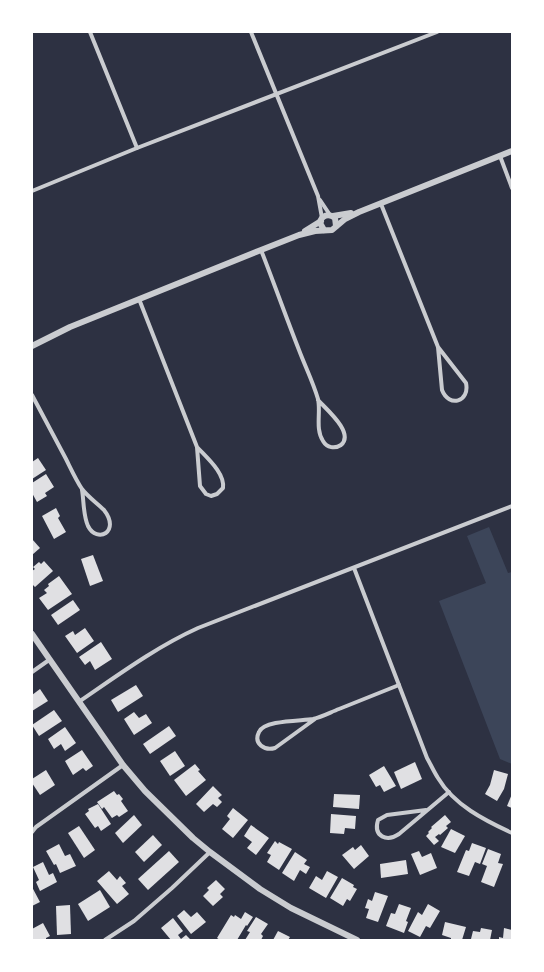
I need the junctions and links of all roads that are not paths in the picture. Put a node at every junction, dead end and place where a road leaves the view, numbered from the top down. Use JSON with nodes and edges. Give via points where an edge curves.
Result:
{"nodes":[{"id":1,"x":90,"y":32,"type":"edge"},
{"id":2,"x":251,"y":32,"type":"edge"},
{"id":3,"x":437,"y":32,"type":"edge"},
{"id":4,"x":277,"y":95,"type":"junction"},
{"id":5,"x":137,"y":148,"type":"junction"},
{"id":6,"x":512,"y":151,"type":"edge"},
{"id":7,"x":500,"y":156,"type":"junction"},
{"id":8,"x":512,"y":188,"type":"edge"},
{"id":9,"x":32,"y":191,"type":"edge"},
{"id":10,"x":318,"y":196,"type":"junction"},
{"id":11,"x":382,"y":204,"type":"junction"},
{"id":12,"x":359,"y":212,"type":"junction"},
{"id":13,"x":332,"y":216,"type":"junction"},
{"id":14,"x":321,"y":220,"type":"junction"},
{"id":15,"x":336,"y":226,"type":"junction"},
{"id":16,"x":324,"y":230,"type":"junction"},
{"id":17,"x":299,"y":236,"type":"junction"},
{"id":18,"x":261,"y":250,"type":"junction"},
{"id":19,"x":139,"y":299,"type":"junction"},
{"id":20,"x":32,"y":346,"type":"edge"},
{"id":21,"x":438,"y":347,"type":"junction"},
{"id":22,"x":32,"y":395,"type":"edge"},
{"id":23,"x":318,"y":400,"type":"junction"},
{"id":24,"x":198,"y":447,"type":"junction"},
{"id":25,"x":82,"y":490,"type":"junction"},
{"id":26,"x":512,"y":506,"type":"edge"},
{"id":27,"x":354,"y":568,"type":"junction"},
{"id":28,"x":32,"y":634,"type":"edge"},
{"id":29,"x":49,"y":660,"type":"junction"},
{"id":30,"x":32,"y":672,"type":"edge"},
{"id":31,"x":399,"y":685,"type":"junction"},
{"id":32,"x":80,"y":702,"type":"junction"},
{"id":33,"x":315,"y":718,"type":"junction"},
{"id":34,"x":123,"y":765,"type":"junction"},
{"id":35,"x":448,"y":792,"type":"junction"},
{"id":36,"x":426,"y":810,"type":"junction"},
{"id":37,"x":34,"y":828,"type":"edge"},
{"id":38,"x":32,"y":832,"type":"edge"},
{"id":39,"x":512,"y":833,"type":"edge"},
{"id":40,"x":210,"y":852,"type":"junction"},
{"id":41,"x":105,"y":940,"type":"edge"},
{"id":42,"x":357,"y":940,"type":"edge"}],
"edges":[{"from":1,"to":5,"type":"street"},
{"from":2,"to":4,"type":"street"},
{"from":3,"to":4,"type":"street"},
{"from":4,"to":5,"type":"street"},
{"from":4,"to":10,"type":"street"},
{"from":5,"to":9,"type":"street"},
{"from":6,"to":7,"type":"street"},
{"from":7,"to":8,"type":"street"},
{"from":7,"to":11,"type":"street"},
{"from":10,"to":13,"type":"street"},
{"from":10,"to":14,"type":"street"},
{"from":11,"to":12,"type":"street"},
{"from":11,"to":21,"type":"street"},
{"from":12,"to":13,"type":"street"},
{"from":12,"to":15,"type":"street"},
{"from":13,"to":14,"type":"street","via":[[326,215]]},
{"from":13,"to":15,"type":"street","via":[[336,220]]},
{"from":14,"to":16,"type":"street"},
{"from":14,"to":17,"type":"street"},
{"from":15,"to":16,"type":"street","via":[[332,230]]},
{"from":16,"to":17,"type":"street"},
{"from":17,"to":18,"type":"street"},
{"from":18,"to":19,"type":"street"},
{"from":18,"to":23,"type":"street"},
{"from":19,"to":20,"type":"street","via":[[70,327]]},
{"from":19,"to":24,"type":"street"},
{"from":21,"to":21,"type":"street","via":[[466,383],[467,389],[464,397],[460,399],[452,401],[444,395]]},
{"from":22,"to":25,"type":"street"},
{"from":23,"to":23,"type":"street","via":[[343,429],[343,442],[337,447],[326,445],[321,437]]},
{"from":24,"to":24,"type":"street","via":[[224,483],[217,494],[206,494],[200,486]]},
{"from":25,"to":25,"type":"street","via":[[108,515],[111,525],[104,533],[97,535],[89,527]]},
{"from":26,"to":27,"type":"street"},
{"from":27,"to":31,"type":"street"},
{"from":27,"to":32,"type":"street","via":[[177,638]]},
{"from":28,"to":29,"type":"street"},
{"from":29,"to":30,"type":"street"},
{"from":29,"to":32,"type":"street"},
{"from":31,"to":33,"type":"street"},
{"from":31,"to":35,"type":"street","via":[[428,758],[438,779]]},
{"from":32,"to":34,"type":"street"},
{"from":33,"to":33,"type":"street","via":[[270,750],[261,746],[258,740],[260,730],[266,726]]},
{"from":34,"to":37,"type":"street"},
{"from":34,"to":40,"type":"street","via":[[145,791]]},
{"from":35,"to":36,"type":"street"},
{"from":35,"to":39,"type":"street","via":[[484,821]]},
{"from":36,"to":36,"type":"street","via":[[393,838],[388,839],[378,832],[378,820],[387,815]]},
{"from":37,"to":38,"type":"street"},
{"from":40,"to":41,"type":"street","via":[[139,916]]},
{"from":40,"to":42,"type":"street","via":[[260,890]]}]}
